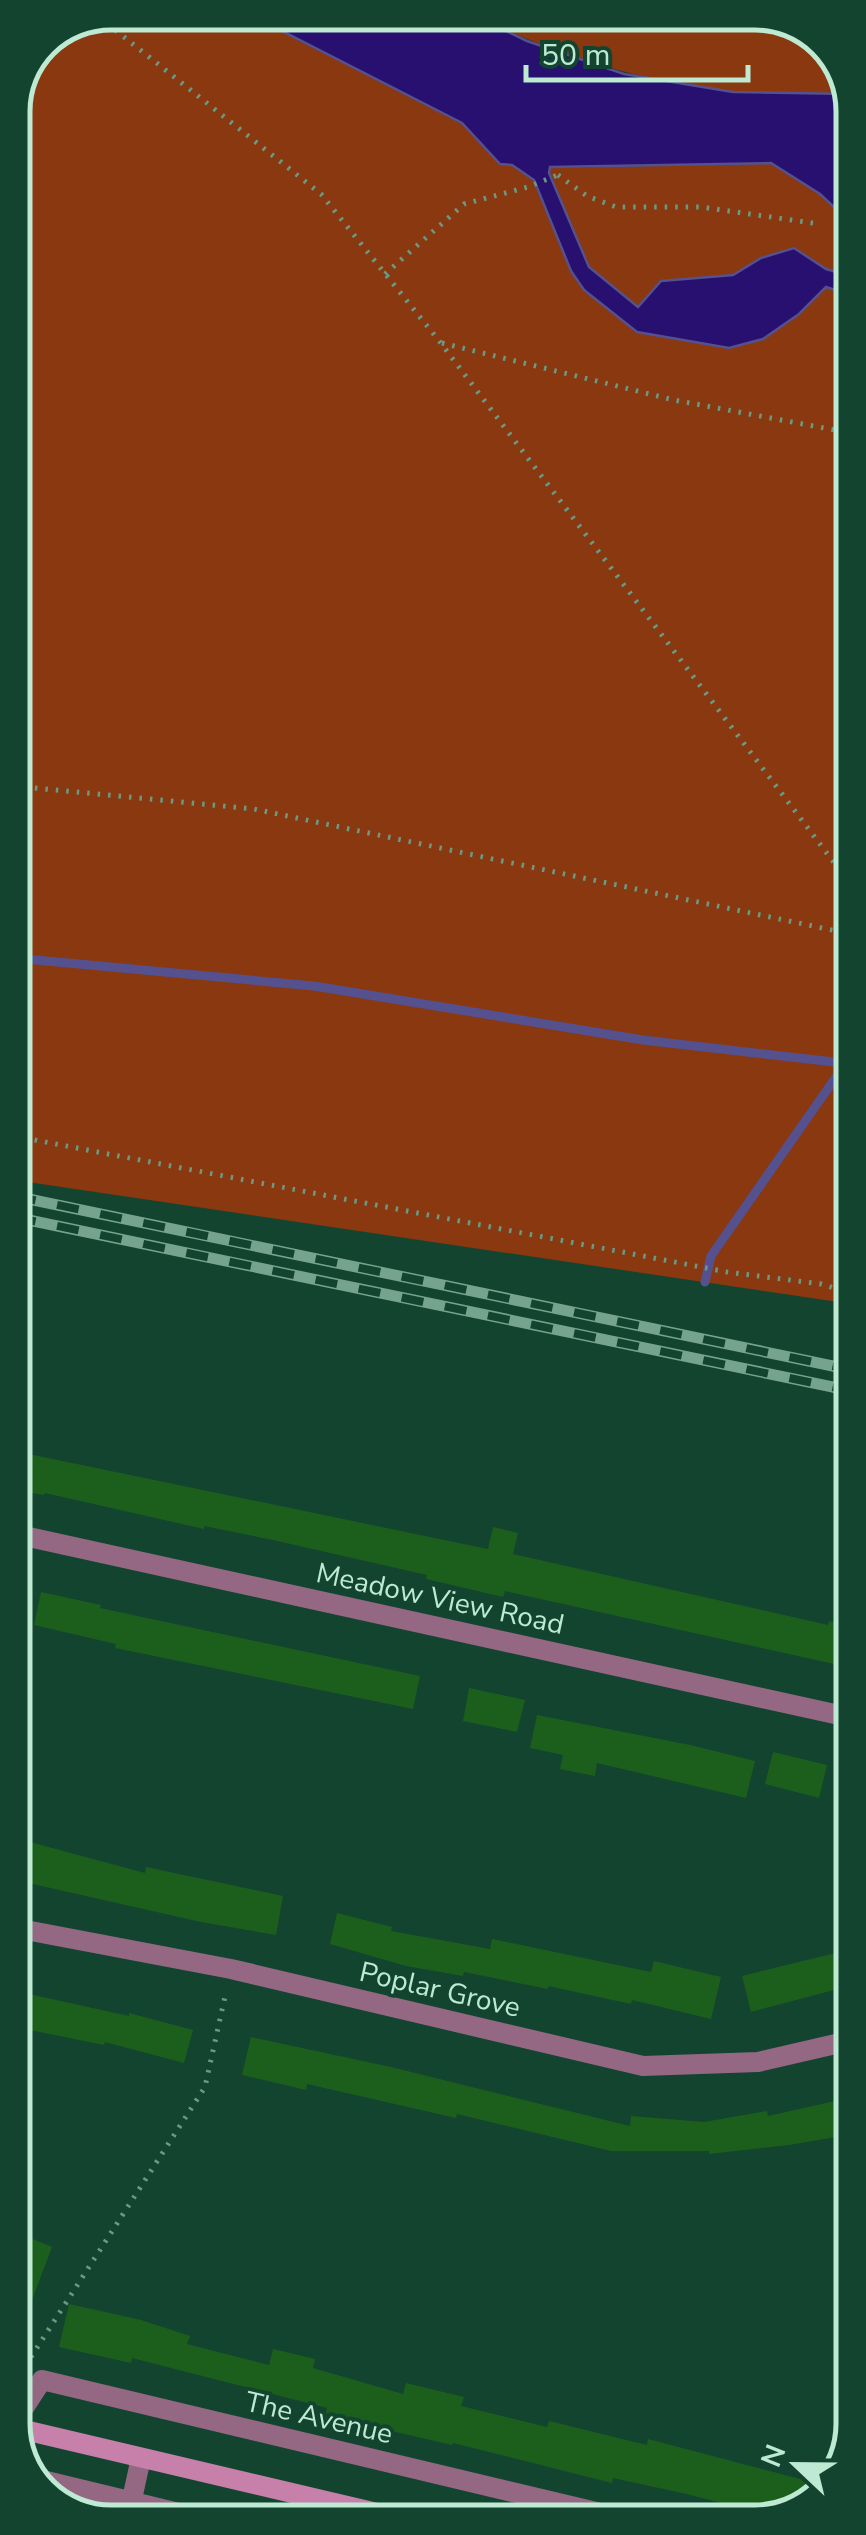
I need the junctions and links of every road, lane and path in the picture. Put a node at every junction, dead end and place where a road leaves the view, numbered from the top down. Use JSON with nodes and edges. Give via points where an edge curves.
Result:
{"nodes":[{"id":1,"x":115,"y":30,"type":"edge"},
{"id":2,"x":818,"y":224,"type":"dead end"},
{"id":3,"x":385,"y":274,"type":"junction"},
{"id":4,"x":440,"y":342,"type":"junction"},
{"id":5,"x":836,"y":429,"type":"edge"},
{"id":6,"x":30,"y":788,"type":"edge"},
{"id":7,"x":836,"y":865,"type":"edge"},
{"id":8,"x":836,"y":931,"type":"edge"},
{"id":9,"x":30,"y":1139,"type":"edge"},
{"id":10,"x":836,"y":1289,"type":"edge"},
{"id":11,"x":30,"y":1538,"type":"edge"},
{"id":12,"x":836,"y":1714,"type":"edge"},
{"id":13,"x":30,"y":1931,"type":"edge"},
{"id":14,"x":231,"y":1969,"type":"junction"},
{"id":15,"x":836,"y":2044,"type":"edge"},
{"id":16,"x":30,"y":2358,"type":"edge"},
{"id":17,"x":30,"y":2398,"type":"edge"},
{"id":18,"x":31,"y":2432,"type":"edge"},
{"id":19,"x":141,"y":2458,"type":"junction"},
{"id":20,"x":62,"y":2488,"type":"edge"},
{"id":21,"x":109,"y":2505,"type":"edge"},
{"id":22,"x":131,"y":2505,"type":"edge"},
{"id":23,"x":342,"y":2505,"type":"edge"},
{"id":24,"x":567,"y":2505,"type":"edge"}],
"edges":[{"from":1,"to":3,"type":"path","via":[[321,194]]},
{"from":2,"to":3,"type":"path","via":[[701,206],[616,206],[587,196],[559,174],[464,204]]},
{"from":3,"to":4,"type":"path"},
{"from":4,"to":5,"type":"path","via":[[674,400]]},
{"from":4,"to":7,"type":"path"},
{"from":6,"to":8,"type":"path","via":[[254,809]]},
{"from":9,"to":10,"type":"path"},
{"from":11,"to":12,"type":"street","name":"Meadow View Road"},
{"from":13,"to":14,"type":"street","name":"Poplar Grove"},
{"from":14,"to":15,"type":"street","name":"Poplar Grove","via":[[642,2066],[758,2062]]},
{"from":14,"to":16,"type":"path","via":[[205,2087]]},
{"from":17,"to":24,"type":"street","name":"The Avenue","via":[[42,2380]]},
{"from":18,"to":19,"type":"street"},
{"from":19,"to":22,"type":"street"},
{"from":19,"to":23,"type":"street"},
{"from":20,"to":21,"type":"street"}]}
